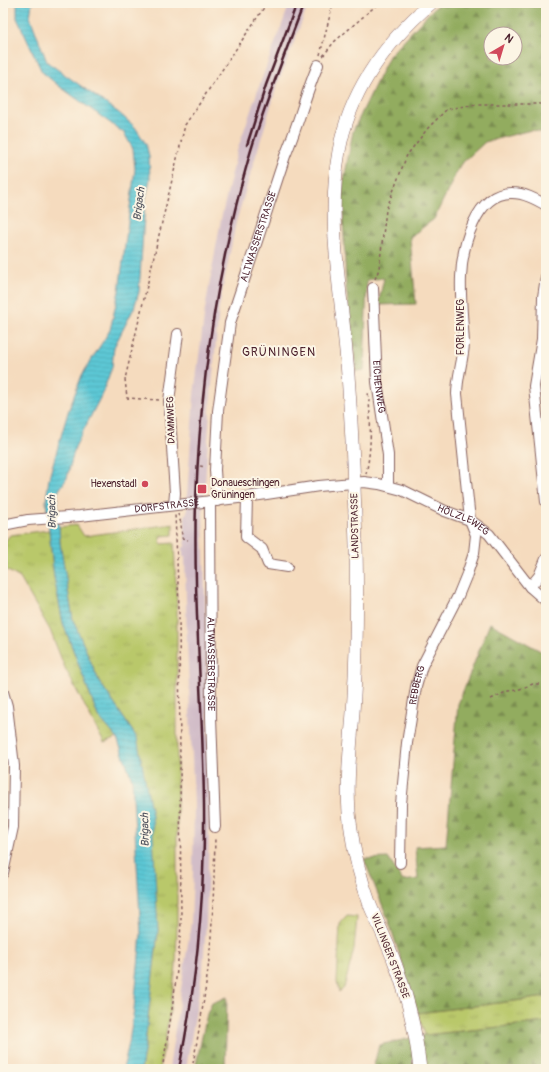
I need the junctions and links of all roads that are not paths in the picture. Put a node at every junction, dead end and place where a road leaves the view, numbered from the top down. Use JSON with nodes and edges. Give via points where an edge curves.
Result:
{"nodes":[{"id":1,"x":431,"y":3,"type":"edge"},
{"id":2,"x":318,"y":65,"type":"road end"},
{"id":3,"x":546,"y":205,"type":"edge"},
{"id":4,"x":546,"y":277,"type":"edge"},
{"id":5,"x":373,"y":288,"type":"road end"},
{"id":6,"x":178,"y":334,"type":"dead end"},
{"id":7,"x":359,"y":482,"type":"junction"},
{"id":8,"x":388,"y":486,"type":"junction"},
{"id":9,"x":246,"y":497,"type":"junction"},
{"id":10,"x":214,"y":501,"type":"junction"},
{"id":11,"x":546,"y":502,"type":"edge"},
{"id":12,"x":174,"y":505,"type":"junction"},
{"id":13,"x":470,"y":520,"type":"junction"},
{"id":14,"x":3,"y":525,"type":"edge"},
{"id":15,"x":546,"y":559,"type":"edge"},
{"id":16,"x":286,"y":567,"type":"dead end"},
{"id":17,"x":530,"y":587,"type":"junction"},
{"id":18,"x":546,"y":601,"type":"edge"},
{"id":19,"x":3,"y":692,"type":"edge"},
{"id":20,"x":215,"y":827,"type":"road end"},
{"id":21,"x":400,"y":863,"type":"dead end"},
{"id":22,"x":358,"y":869,"type":"joint"},
{"id":23,"x":3,"y":872,"type":"edge"},
{"id":24,"x":420,"y":1069,"type":"edge"}],
"edges":[{"from":1,"to":7,"type":"main road","name":"LANDSTRASSE","via":[[391,42],[357,94],[345,125],[334,183],[336,246]]},
{"from":2,"to":10,"type":"street","name":"ALTWASSERSTRASSE","via":[[305,96],[230,323],[218,411]]},
{"from":3,"to":13,"type":"street","name":"FORLENWEG","via":[[529,196],[512,193],[497,196],[478,213],[463,251],[463,353],[457,394]]},
{"from":4,"to":11,"type":"street","via":[[542,340],[534,386]]},
{"from":5,"to":8,"type":"street","name":"EICHENWEG","via":[[377,382],[388,455]]},
{"from":6,"to":12,"type":"street","name":"DAMMWEG","via":[[169,401]]},
{"from":7,"to":8,"type":"street","name":"HÖLZLEWEG"},
{"from":7,"to":9,"type":"street","name":"DORFSTRASSE"},
{"from":7,"to":22,"type":"main road","name":"LANDSTRASSE","via":[[354,694],[348,799]]},
{"from":8,"to":13,"type":"street","name":"HÖLZLEWEG"},
{"from":9,"to":10,"type":"street","name":"DORFSTRASSE"},
{"from":9,"to":16,"type":"street","via":[[246,537],[262,549],[268,564]]},
{"from":10,"to":12,"type":"street","name":"DORFSTRASSE"},
{"from":10,"to":20,"type":"street","name":"ALTWASSERSTRASSE","via":[[211,717]]},
{"from":12,"to":14,"type":"street","name":"DORFSTRASSE","via":[[28,520]]},
{"from":13,"to":17,"type":"street","name":"HÖLZLEWEG","via":[[488,534]]},
{"from":13,"to":21,"type":"street","name":"REBBERG","via":[[476,535],[474,553],[458,596],[422,666],[416,687],[401,804]]},
{"from":15,"to":17,"type":"street","via":[[539,576]]},
{"from":17,"to":18,"type":"street","name":"HÖLZLEWEG"},
{"from":19,"to":23,"type":"street","via":[[14,766],[13,827]]},
{"from":22,"to":24,"type":"main road","name":"VILLINGER STRASSE","via":[[403,986],[411,1012]]}]}
